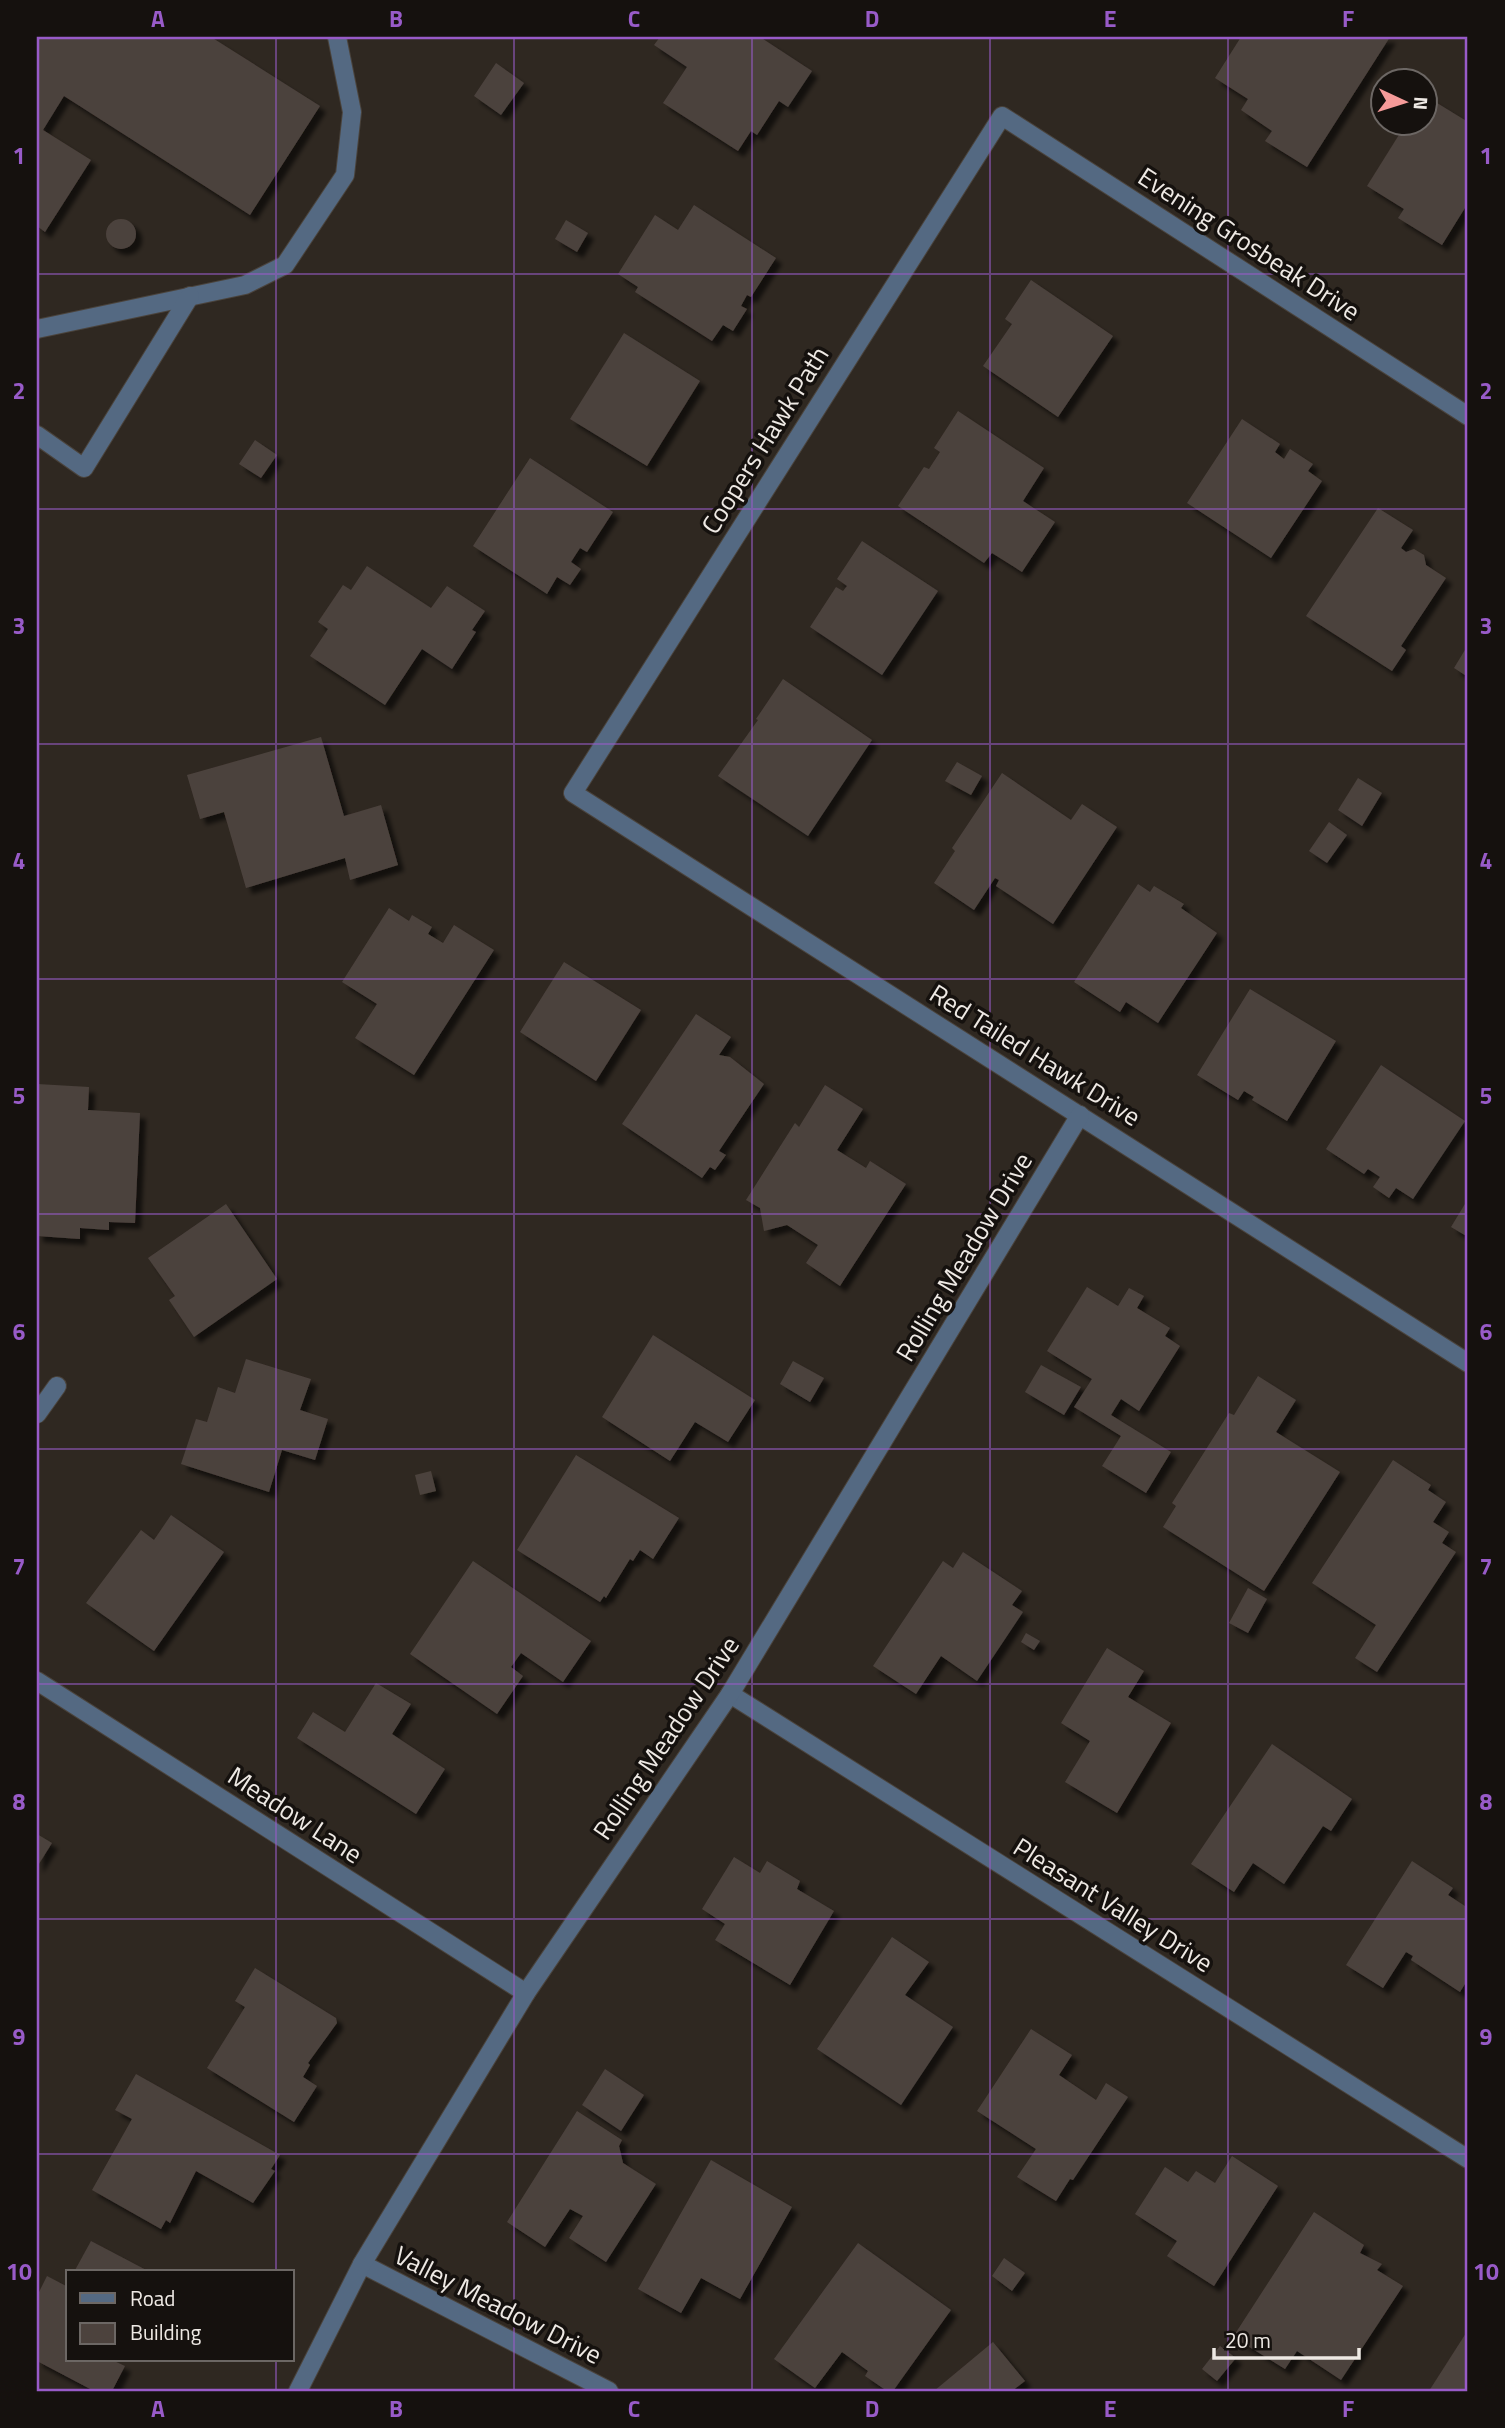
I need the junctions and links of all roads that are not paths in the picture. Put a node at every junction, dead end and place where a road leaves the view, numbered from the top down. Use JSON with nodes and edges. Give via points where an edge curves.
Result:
{"nodes":[{"id":1,"x":337,"y":37,"type":"edge"},
{"id":2,"x":1002,"y":116,"type":"joint"},
{"id":3,"x":190,"y":296,"type":"junction"},
{"id":4,"x":37,"y":330,"type":"edge"},
{"id":5,"x":1468,"y":416,"type":"edge"},
{"id":6,"x":37,"y":435,"type":"edge"},
{"id":7,"x":573,"y":793,"type":"joint"},
{"id":8,"x":1080,"y":1115,"type":"junction"},
{"id":9,"x":1468,"y":1363,"type":"edge"},
{"id":10,"x":57,"y":1386,"type":"dead end"},
{"id":11,"x":37,"y":1414,"type":"edge"},
{"id":12,"x":37,"y":1681,"type":"edge"},
{"id":13,"x":730,"y":1694,"type":"junction"},
{"id":14,"x":526,"y":1993,"type":"junction"},
{"id":15,"x":1468,"y":2159,"type":"edge"},
{"id":16,"x":362,"y":2264,"type":"junction"},
{"id":17,"x":298,"y":2391,"type":"edge"},
{"id":18,"x":609,"y":2391,"type":"edge"}],
"edges":[{"from":1,"to":3,"type":"street","via":[[352,112],[345,175],[285,265],[245,285]]},
{"from":2,"to":5,"type":"street","name":"Evening Grosbeak Drive"},
{"from":2,"to":7,"type":"street","name":"Coopers Hawk Path"},
{"from":3,"to":4,"type":"street"},
{"from":3,"to":6,"type":"street","via":[[85,468]]},
{"from":7,"to":8,"type":"street","name":"Red Tailed Hawk Drive"},
{"from":8,"to":9,"type":"street","name":"Red Tailed Hawk Drive"},
{"from":8,"to":13,"type":"street","name":"Rolling Meadow Drive"},
{"from":10,"to":11,"type":"street"},
{"from":12,"to":14,"type":"street","name":"Meadow Lane"},
{"from":13,"to":14,"type":"street","name":"Rolling Meadow Drive"},
{"from":13,"to":15,"type":"street","name":"Pleasant Valley Drive"},
{"from":14,"to":16,"type":"street","name":"Rolling Meadow Drive"},
{"from":16,"to":17,"type":"street","name":"Rolling Meadow Drive"},
{"from":16,"to":18,"type":"street","name":"Valley Meadow Drive"}]}
